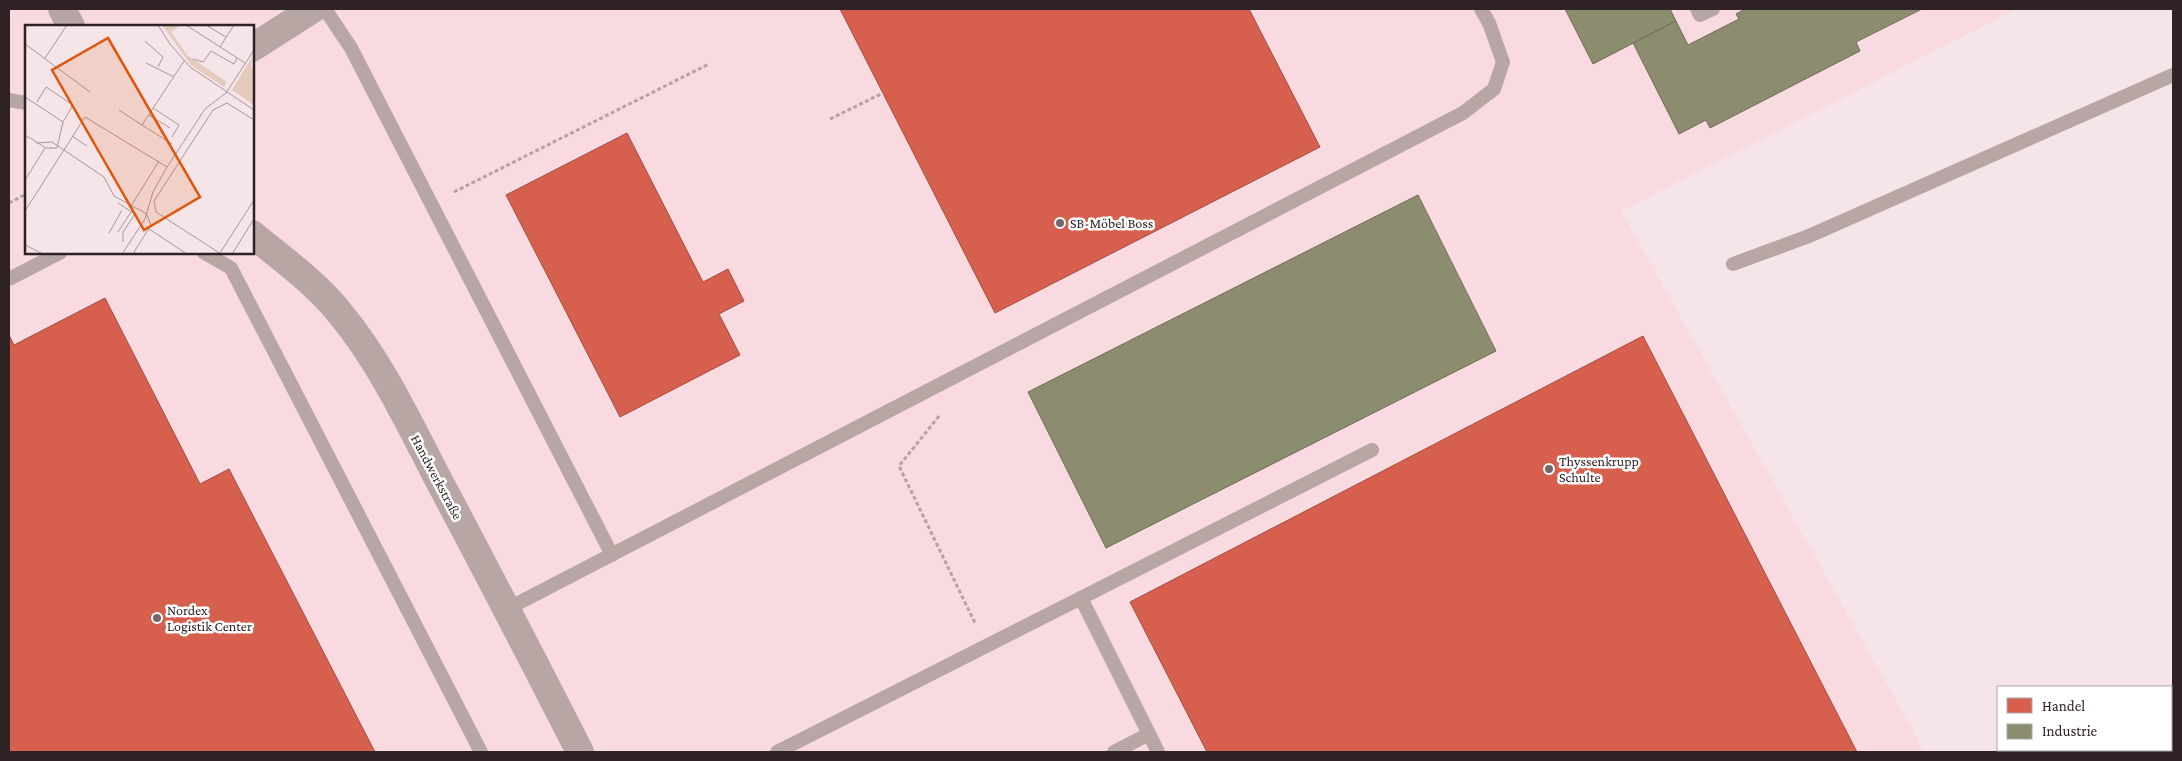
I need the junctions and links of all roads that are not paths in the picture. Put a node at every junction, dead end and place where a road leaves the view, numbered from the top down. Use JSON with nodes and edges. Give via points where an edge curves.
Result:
{"nodes":[{"id":1,"x":62,"y":9,"type":"edge"},
{"id":2,"x":313,"y":9,"type":"edge"},
{"id":3,"x":325,"y":9,"type":"edge"},
{"id":4,"x":1481,"y":9,"type":"edge"},
{"id":5,"x":1696,"y":9,"type":"edge"},
{"id":6,"x":1713,"y":9,"type":"edge"},
{"id":7,"x":70,"y":25,"type":"edge"},
{"id":8,"x":254,"y":47,"type":"edge"},
{"id":9,"x":2173,"y":75,"type":"edge"},
{"id":10,"x":9,"y":100,"type":"edge"},
{"id":11,"x":25,"y":103,"type":"edge"},
{"id":12,"x":254,"y":236,"type":"edge"},
{"id":13,"x":57,"y":254,"type":"edge"},
{"id":14,"x":206,"y":254,"type":"edge"},
{"id":15,"x":1733,"y":264,"type":"dead end"},
{"id":16,"x":9,"y":280,"type":"edge"},
{"id":17,"x":1372,"y":450,"type":"dead end"},
{"id":18,"x":612,"y":555,"type":"junction"},
{"id":19,"x":1081,"y":598,"type":"junction"},
{"id":20,"x":507,"y":609,"type":"junction"},
{"id":21,"x":1149,"y":734,"type":"junction"},
{"id":22,"x":482,"y":752,"type":"edge"},
{"id":23,"x":580,"y":752,"type":"edge"},
{"id":24,"x":776,"y":752,"type":"edge"},
{"id":25,"x":1114,"y":752,"type":"edge"},
{"id":26,"x":1158,"y":752,"type":"edge"}],
"edges":[{"from":1,"to":7,"type":"street"},
{"from":2,"to":8,"type":"street"},
{"from":3,"to":18,"type":"lane","via":[[351,48]]},
{"from":4,"to":18,"type":"lane","via":[[1503,62],[1494,88],[1463,113]]},
{"from":5,"to":6,"type":"lane","via":[[1700,15]]},
{"from":9,"to":15,"type":"lane","via":[[1809,236]]},
{"from":10,"to":11,"type":"lane"},
{"from":12,"to":20,"type":"street","name":"Handwerkstraße","via":[[302,275],[339,312],[367,350]]},
{"from":13,"to":16,"type":"lane"},
{"from":14,"to":22,"type":"lane","via":[[231,268]]},
{"from":17,"to":19,"type":"lane"},
{"from":18,"to":20,"type":"lane"},
{"from":19,"to":21,"type":"lane"},
{"from":19,"to":24,"type":"lane"},
{"from":20,"to":23,"type":"street","name":"Handwerkstraße"},
{"from":21,"to":25,"type":"lane"},
{"from":21,"to":26,"type":"lane"}]}
